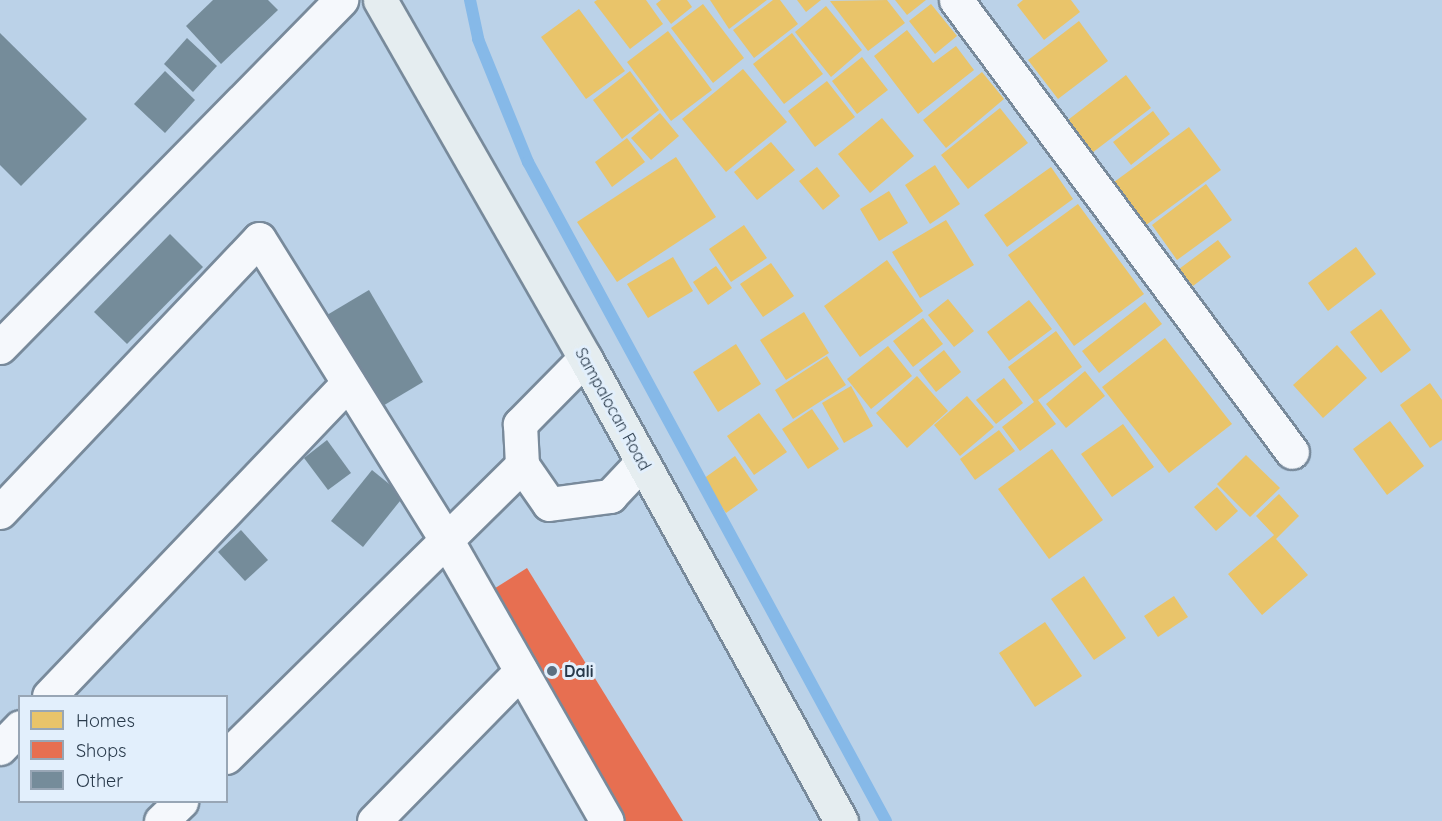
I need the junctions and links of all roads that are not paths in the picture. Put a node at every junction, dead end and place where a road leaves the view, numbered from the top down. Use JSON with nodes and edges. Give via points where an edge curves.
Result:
{"nodes":[{"id":1,"x":341,"y":0,"type":"edge"},
{"id":2,"x":380,"y":0,"type":"edge"},
{"id":3,"x":956,"y":0,"type":"edge"},
{"id":4,"x":0,"y":347,"type":"edge"},
{"id":5,"x":585,"y":358,"type":"junction"},
{"id":6,"x":348,"y":383,"type":"junction"},
{"id":7,"x":1292,"y":452,"type":"dead end"},
{"id":8,"x":642,"y":462,"type":"junction"},
{"id":9,"x":522,"y":465,"type":"junction"},
{"id":10,"x":0,"y":512,"type":"edge"},
{"id":11,"x":447,"y":541,"type":"junction"},
{"id":12,"x":521,"y":671,"type":"junction"},
{"id":13,"x":50,"y":695,"type":"edge"},
{"id":14,"x":18,"y":729,"type":"edge"},
{"id":15,"x":0,"y":748,"type":"edge"},
{"id":16,"x":228,"y":755,"type":"edge"},
{"id":17,"x":179,"y":803,"type":"edge"},
{"id":18,"x":599,"y":817,"type":"edge"},
{"id":19,"x":161,"y":821,"type":"edge"},
{"id":20,"x":374,"y":821,"type":"edge"},
{"id":21,"x":841,"y":821,"type":"edge"}],
"edges":[{"from":1,"to":4,"type":"street"},
{"from":2,"to":5,"type":"main road","name":"Sampalocan Road"},
{"from":3,"to":7,"type":"street"},
{"from":5,"to":8,"type":"main road","name":"Sampalocan Road"},
{"from":5,"to":9,"type":"street","via":[[520,424]]},
{"from":6,"to":10,"type":"street","via":[[259,239]]},
{"from":6,"to":11,"type":"street"},
{"from":6,"to":13,"type":"street"},
{"from":8,"to":9,"type":"street","via":[[610,496],[549,504]]},
{"from":8,"to":21,"type":"main road","name":"Sampalocan Road"},
{"from":9,"to":11,"type":"street"},
{"from":11,"to":12,"type":"street"},
{"from":11,"to":16,"type":"street"},
{"from":12,"to":18,"type":"street"},
{"from":12,"to":20,"type":"street"},
{"from":14,"to":15,"type":"street"},
{"from":17,"to":19,"type":"street"}]}
